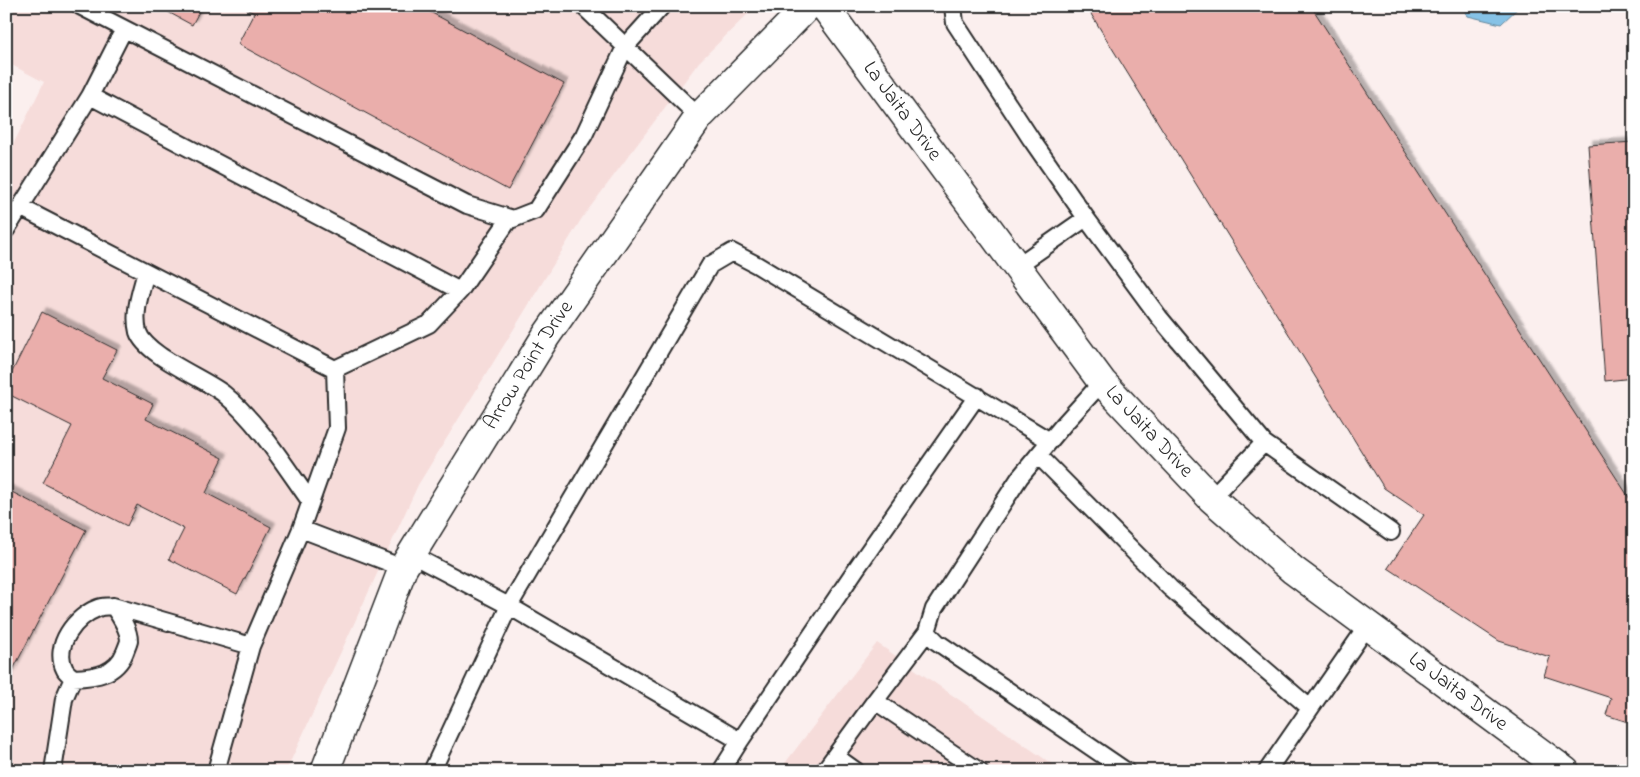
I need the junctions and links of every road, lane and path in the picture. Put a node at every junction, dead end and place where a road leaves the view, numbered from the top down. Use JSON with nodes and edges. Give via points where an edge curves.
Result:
{"nodes":[{"id":1,"x":80,"y":6,"type":"edge"},
{"id":2,"x":583,"y":6,"type":"edge"},
{"id":3,"x":662,"y":6,"type":"edge"},
{"id":4,"x":808,"y":6,"type":"edge"},
{"id":5,"x":824,"y":6,"type":"edge"},
{"id":6,"x":953,"y":6,"type":"edge"},
{"id":7,"x":124,"y":28,"type":"junction"},
{"id":8,"x":625,"y":47,"type":"junction"},
{"id":9,"x":90,"y":96,"type":"junction"},
{"id":10,"x":699,"y":117,"type":"junction"},
{"id":11,"x":20,"y":207,"type":"junction"},
{"id":12,"x":510,"y":218,"type":"junction"},
{"id":13,"x":1086,"y":218,"type":"junction"},
{"id":14,"x":6,"y":230,"type":"edge"},
{"id":15,"x":1017,"y":266,"type":"junction"},
{"id":16,"x":146,"y":272,"type":"junction"},
{"id":17,"x":460,"y":292,"type":"junction"},
{"id":18,"x":335,"y":369,"type":"junction"},
{"id":19,"x":1102,"y":382,"type":"junction"},
{"id":20,"x":977,"y":396,"type":"junction"},
{"id":21,"x":1050,"y":441,"type":"junction"},
{"id":22,"x":1264,"y":443,"type":"junction"},
{"id":23,"x":1038,"y":455,"type":"junction"},
{"id":24,"x":1211,"y":498,"type":"junction"},
{"id":25,"x":310,"y":502,"type":"junction"},
{"id":26,"x":301,"y":529,"type":"junction"},
{"id":27,"x":1391,"y":532,"type":"dead end"},
{"id":28,"x":408,"y":562,"type":"junction"},
{"id":29,"x":113,"y":606,"type":"junction"},
{"id":30,"x":509,"y":606,"type":"junction"},
{"id":31,"x":1368,"y":625,"type":"junction"},
{"id":32,"x":927,"y":632,"type":"junction"},
{"id":33,"x":250,"y":646,"type":"junction"},
{"id":34,"x":73,"y":678,"type":"junction"},
{"id":35,"x":875,"y":701,"type":"junction"},
{"id":36,"x":1310,"y":708,"type":"junction"},
{"id":37,"x":740,"y":741,"type":"junction"},
{"id":38,"x":835,"y":756,"type":"junction"},
{"id":39,"x":53,"y":771,"type":"edge"},
{"id":40,"x":216,"y":771,"type":"edge"},
{"id":41,"x":325,"y":771,"type":"edge"},
{"id":42,"x":432,"y":771,"type":"edge"},
{"id":43,"x":721,"y":771,"type":"edge"},
{"id":44,"x":824,"y":771,"type":"edge"},
{"id":45,"x":856,"y":771,"type":"edge"},
{"id":46,"x":979,"y":771,"type":"edge"},
{"id":47,"x":1126,"y":771,"type":"edge"},
{"id":48,"x":1267,"y":771,"type":"edge"},
{"id":49,"x":1565,"y":771,"type":"edge"}],
"edges":[{"from":1,"to":7,"type":"lane"},
{"from":2,"to":8,"type":"lane"},
{"from":3,"to":8,"type":"lane"},
{"from":4,"to":10,"type":"street","name":"Arrow Point Drive"},
{"from":5,"to":15,"type":"street","name":"La Jaita Drive"},
{"from":6,"to":13,"type":"lane","via":[[955,23]]},
{"from":7,"to":9,"type":"lane"},
{"from":7,"to":12,"type":"lane","via":[[467,205]]},
{"from":8,"to":10,"type":"lane"},
{"from":8,"to":12,"type":"lane","via":[[584,135],[536,210]]},
{"from":9,"to":11,"type":"lane"},
{"from":9,"to":17,"type":"lane"},
{"from":10,"to":28,"type":"street","name":"Arrow Point Drive","via":[[546,336]]},
{"from":11,"to":14,"type":"lane"},
{"from":11,"to":16,"type":"lane"},
{"from":12,"to":17,"type":"lane"},
{"from":13,"to":15,"type":"lane"},
{"from":13,"to":22,"type":"lane","via":[[1159,316]]},
{"from":15,"to":19,"type":"street","name":"La Jaita Drive"},
{"from":16,"to":18,"type":"lane"},
{"from":16,"to":25,"type":"lane","via":[[136,313],[139,333],[161,356],[224,394],[249,419]]},
{"from":17,"to":18,"type":"lane","via":[[429,324]]},
{"from":18,"to":25,"type":"lane","via":[[336,428]]},
{"from":19,"to":21,"type":"lane"},
{"from":19,"to":24,"type":"street","name":"La Jaita Drive"},
{"from":20,"to":21,"type":"lane"},
{"from":20,"to":30,"type":"lane","via":[[732,252],[710,265]]},
{"from":20,"to":37,"type":"lane"},
{"from":21,"to":23,"type":"lane"},
{"from":22,"to":24,"type":"lane"},
{"from":22,"to":27,"type":"lane"},
{"from":23,"to":32,"type":"lane","via":[[1020,477],[934,609]]},
{"from":23,"to":36,"type":"lane","via":[[1170,588]]},
{"from":24,"to":31,"type":"street","name":"La Jaita Drive","via":[[1293,570]]},
{"from":25,"to":26,"type":"lane"},
{"from":26,"to":28,"type":"lane"},
{"from":26,"to":33,"type":"lane"},
{"from":28,"to":30,"type":"lane"},
{"from":28,"to":41,"type":"street","name":"Arrow Point Drive"},
{"from":29,"to":33,"type":"lane"},
{"from":29,"to":34,"type":"lane","via":[[99,607],[90,612],[78,620],[67,634],[61,652],[65,670]]},
{"from":29,"to":34,"type":"lane","via":[[125,624],[129,642],[122,658],[111,671],[95,677]]},
{"from":30,"to":37,"type":"lane"},
{"from":30,"to":42,"type":"lane"},
{"from":31,"to":36,"type":"lane"},
{"from":31,"to":49,"type":"street","name":"La Jaita Drive"},
{"from":32,"to":35,"type":"lane"},
{"from":32,"to":47,"type":"lane"},
{"from":33,"to":40,"type":"lane"},
{"from":34,"to":39,"type":"lane","via":[[64,698]]},
{"from":35,"to":38,"type":"lane"},
{"from":35,"to":46,"type":"lane"},
{"from":36,"to":48,"type":"lane"},
{"from":37,"to":43,"type":"lane"},
{"from":38,"to":44,"type":"lane"},
{"from":38,"to":45,"type":"lane"}]}
